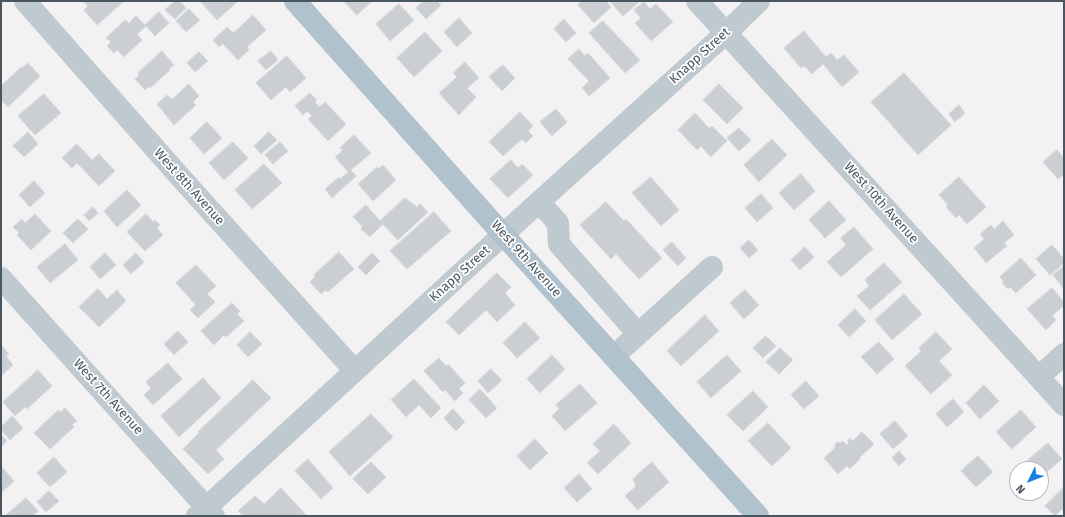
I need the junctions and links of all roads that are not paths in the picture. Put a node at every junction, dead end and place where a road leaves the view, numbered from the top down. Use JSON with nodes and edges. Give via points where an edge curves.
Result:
{"nodes":[{"id":1,"x":25,"y":1,"type":"edge"},
{"id":2,"x":295,"y":1,"type":"edge"},
{"id":3,"x":697,"y":1,"type":"edge"},
{"id":4,"x":759,"y":1,"type":"edge"},
{"id":5,"x":726,"y":33,"type":"junction"},
{"id":6,"x":539,"y":202,"type":"junction"},
{"id":7,"x":503,"y":234,"type":"junction"},
{"id":8,"x":712,"y":267,"type":"dead end"},
{"id":9,"x":1,"y":278,"type":"edge"},
{"id":10,"x":638,"y":334,"type":"junction"},
{"id":11,"x":1064,"y":354,"type":"edge"},
{"id":12,"x":614,"y":356,"type":"junction"},
{"id":13,"x":355,"y":371,"type":"junction"},
{"id":14,"x":1039,"y":377,"type":"junction"},
{"id":15,"x":1064,"y":405,"type":"edge"},
{"id":16,"x":206,"y":513,"type":"edge"},
{"id":17,"x":758,"y":516,"type":"edge"}],
"edges":[{"from":1,"to":13,"type":"street","name":"West 8th Avenue"},
{"from":2,"to":7,"type":"main road","name":"West 9th Avenue"},
{"from":3,"to":5,"type":"street","name":"West 10th Avenue"},
{"from":4,"to":5,"type":"street","name":"Knapp Street"},
{"from":5,"to":6,"type":"street","name":"Knapp Street"},
{"from":5,"to":14,"type":"street","name":"West 10th Avenue"},
{"from":6,"to":7,"type":"street","name":"Knapp Street"},
{"from":6,"to":10,"type":"street","via":[[558,223],[558,244]]},
{"from":7,"to":12,"type":"main road","name":"West 9th Avenue"},
{"from":7,"to":13,"type":"street","name":"Knapp Street"},
{"from":8,"to":10,"type":"street"},
{"from":9,"to":16,"type":"street","name":"West 7th Avenue"},
{"from":10,"to":12,"type":"street"},
{"from":11,"to":14,"type":"street"},
{"from":12,"to":17,"type":"main road","name":"West 9th Avenue"},
{"from":13,"to":16,"type":"street","name":"Knapp Street"},
{"from":14,"to":15,"type":"street","name":"West 10th Avenue"}]}
